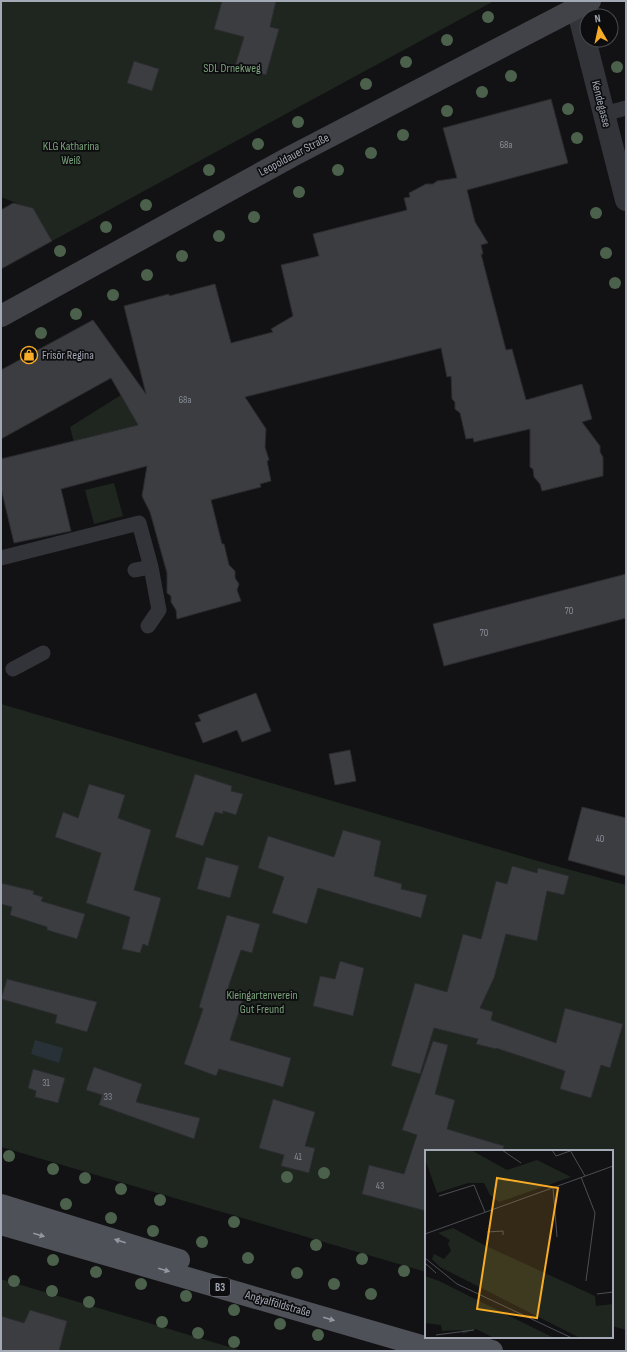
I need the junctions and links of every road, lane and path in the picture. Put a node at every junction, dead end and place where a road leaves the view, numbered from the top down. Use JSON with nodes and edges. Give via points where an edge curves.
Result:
{"nodes":[{"id":1,"x":584,"y":5,"type":"edge"},
{"id":2,"x":626,"y":108,"type":"edge"},
{"id":3,"x":604,"y":114,"type":"junction"},
{"id":4,"x":626,"y":200,"type":"edge"},
{"id":5,"x":1,"y":316,"type":"edge"},
{"id":6,"x":1,"y":558,"type":"edge"},
{"id":7,"x":151,"y":567,"type":"junction"},
{"id":8,"x":135,"y":570,"type":"dead end"},
{"id":9,"x":148,"y":626,"type":"dead end"},
{"id":10,"x":43,"y":653,"type":"dead end"},
{"id":11,"x":13,"y":669,"type":"dead end"},
{"id":12,"x":1,"y":1205,"type":"edge"},
{"id":13,"x":1,"y":1224,"type":"edge"},
{"id":14,"x":425,"y":1332,"type":"edge"},
{"id":15,"x":447,"y":1338,"type":"edge"},
{"id":16,"x":439,"y":1351,"type":"edge"},
{"id":17,"x":492,"y":1351,"type":"edge"}],
"edges":[{"from":1,"to":3,"type":"street","name":"Kendegasse"},
{"from":1,"to":5,"type":"main road","name":"Leopoldauer Straße","via":[[292,156]]},
{"from":2,"to":3,"type":"lane"},
{"from":3,"to":4,"type":"street","name":"Kendegasse"},
{"from":6,"to":7,"type":"lane","via":[[139,523]]},
{"from":7,"to":8,"type":"lane"},
{"from":7,"to":9,"type":"lane","via":[[159,610]]},
{"from":10,"to":11,"type":"lane"},
{"from":14,"to":12,"type":"main road","name":"Angyalföldstraße","number":"B3","one_way":true},
{"from":13,"to":16,"type":"main road","name":"Angyalföldstraße","number":"B3","one_way":true},
{"from":15,"to":17,"type":"main road"}]}
